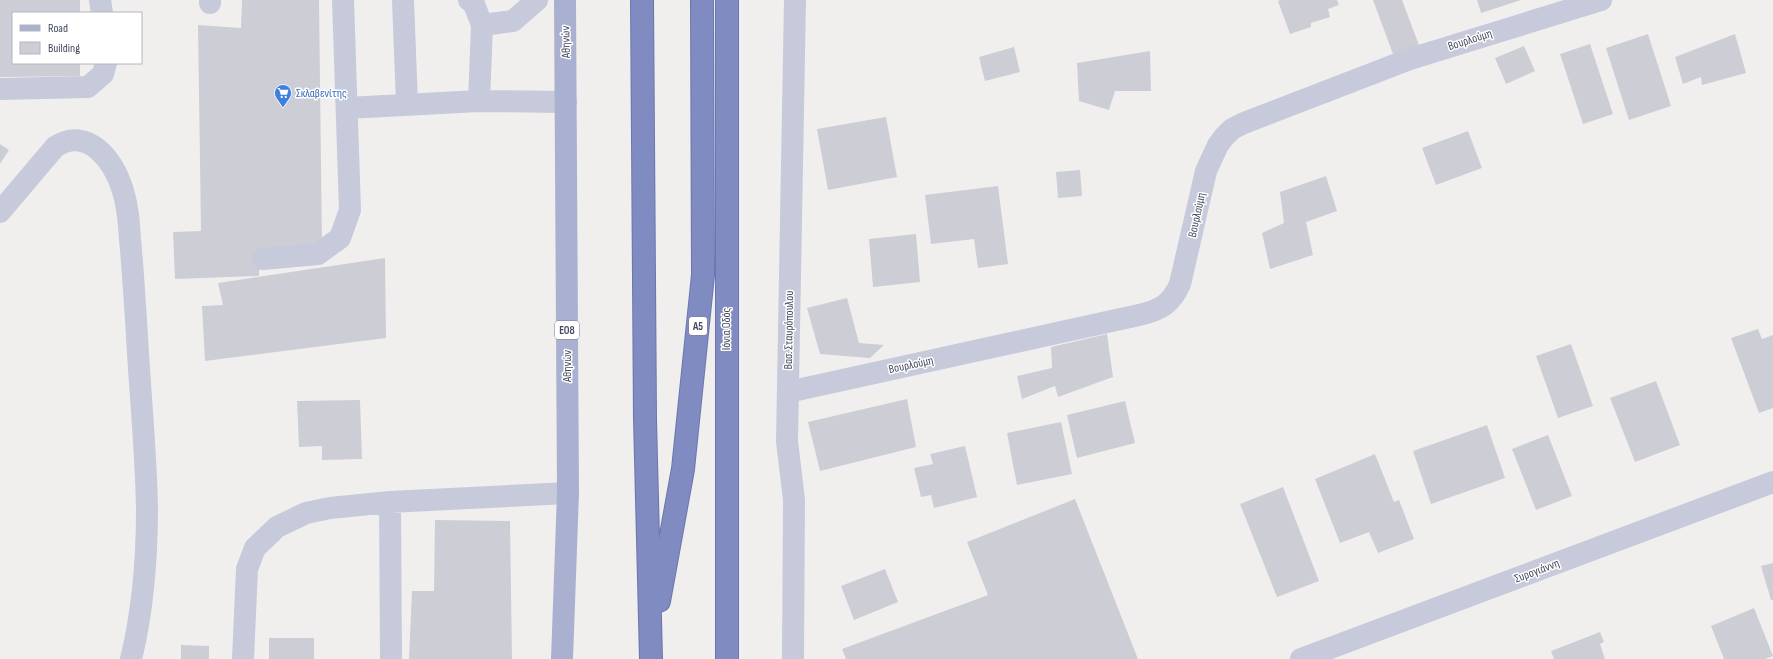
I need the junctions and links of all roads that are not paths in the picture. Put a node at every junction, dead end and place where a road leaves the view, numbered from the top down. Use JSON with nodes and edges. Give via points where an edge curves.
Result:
{"nodes":[{"id":1,"x":100,"y":0,"type":"edge"},
{"id":2,"x":343,"y":0,"type":"edge"},
{"id":3,"x":404,"y":0,"type":"edge"},
{"id":4,"x":469,"y":0,"type":"edge"},
{"id":5,"x":537,"y":0,"type":"edge"},
{"id":6,"x":565,"y":0,"type":"edge"},
{"id":7,"x":642,"y":0,"type":"edge"},
{"id":8,"x":702,"y":0,"type":"edge"},
{"id":9,"x":727,"y":0,"type":"edge"},
{"id":10,"x":794,"y":0,"type":"edge"},
{"id":11,"x":1601,"y":0,"type":"edge"},
{"id":12,"x":102,"y":12,"type":"edge"},
{"id":13,"x":482,"y":25,"type":"junction"},
{"id":14,"x":106,"y":64,"type":"edge"},
{"id":15,"x":0,"y":89,"type":"edge"},
{"id":16,"x":479,"y":101,"type":"junction"},
{"id":17,"x":566,"y":102,"type":"junction"},
{"id":18,"x":407,"y":104,"type":"junction"},
{"id":19,"x":347,"y":108,"type":"junction"},
{"id":20,"x":0,"y":212,"type":"edge"},
{"id":21,"x":263,"y":259,"type":"dead end"},
{"id":22,"x":788,"y":392,"type":"junction"},
{"id":23,"x":1773,"y":482,"type":"edge"},
{"id":24,"x":568,"y":493,"type":"junction"},
{"id":25,"x":390,"y":502,"type":"junction"},
{"id":26,"x":651,"y":653,"type":"edge"},
{"id":27,"x":131,"y":659,"type":"edge"},
{"id":28,"x":243,"y":659,"type":"edge"},
{"id":29,"x":391,"y":659,"type":"edge"},
{"id":30,"x":562,"y":659,"type":"edge"},
{"id":31,"x":727,"y":659,"type":"edge"},
{"id":32,"x":793,"y":659,"type":"edge"},
{"id":33,"x":1301,"y":659,"type":"edge"}],
"edges":[{"from":1,"to":12,"type":"street"},
{"from":2,"to":19,"type":"street"},
{"from":3,"to":18,"type":"street"},
{"from":4,"to":13,"type":"street","via":[[474,4]]},
{"from":5,"to":13,"type":"street","via":[[513,21]]},
{"from":6,"to":17,"type":"main road","name":"Αθηνών","number":"ΕΟ8"},
{"from":7,"to":26,"type":"highway","number":"Α5","via":[[645,419]]},
{"from":8,"to":26,"type":"highway","number":"Α5","via":[[702,275],[683,469]]},
{"from":9,"to":31,"type":"highway","name":"Ιόνια Οδός"},
{"from":10,"to":22,"type":"street","name":"Βασ. Σταυρόπουλου"},
{"from":11,"to":22,"type":"street","name":"Βουρλούμη","via":[[1410,59],[1232,130],[1218,145],[1211,158],[1180,284],[1173,298],[1164,306],[1139,315]]},
{"from":13,"to":16,"type":"street"},
{"from":14,"to":15,"type":"street","via":[[103,74],[88,88]]},
{"from":16,"to":17,"type":"street"},
{"from":16,"to":18,"type":"street"},
{"from":17,"to":24,"type":"main road","name":"Αθηνών","number":"ΕΟ8"},
{"from":18,"to":19,"type":"street"},
{"from":19,"to":21,"type":"street","via":[[350,210],[340,238],[318,254]]},
{"from":20,"to":27,"type":"street","via":[[55,147],[72,139],[90,143],[99,151],[115,172],[123,191],[134,280],[147,509],[147,538],[140,606]]},
{"from":22,"to":32,"type":"street","name":"Βασ. Σταυρόπουλου","via":[[787,441],[794,500]]},
{"from":23,"to":33,"type":"street","name":"Συρογιάννη"},
{"from":24,"to":25,"type":"street"},
{"from":24,"to":30,"type":"main road","name":"Αθηνών","number":"ΕΟ8"},
{"from":25,"to":28,"type":"street","via":[[306,513],[277,527],[255,548],[247,569]]},
{"from":25,"to":29,"type":"street"}]}
